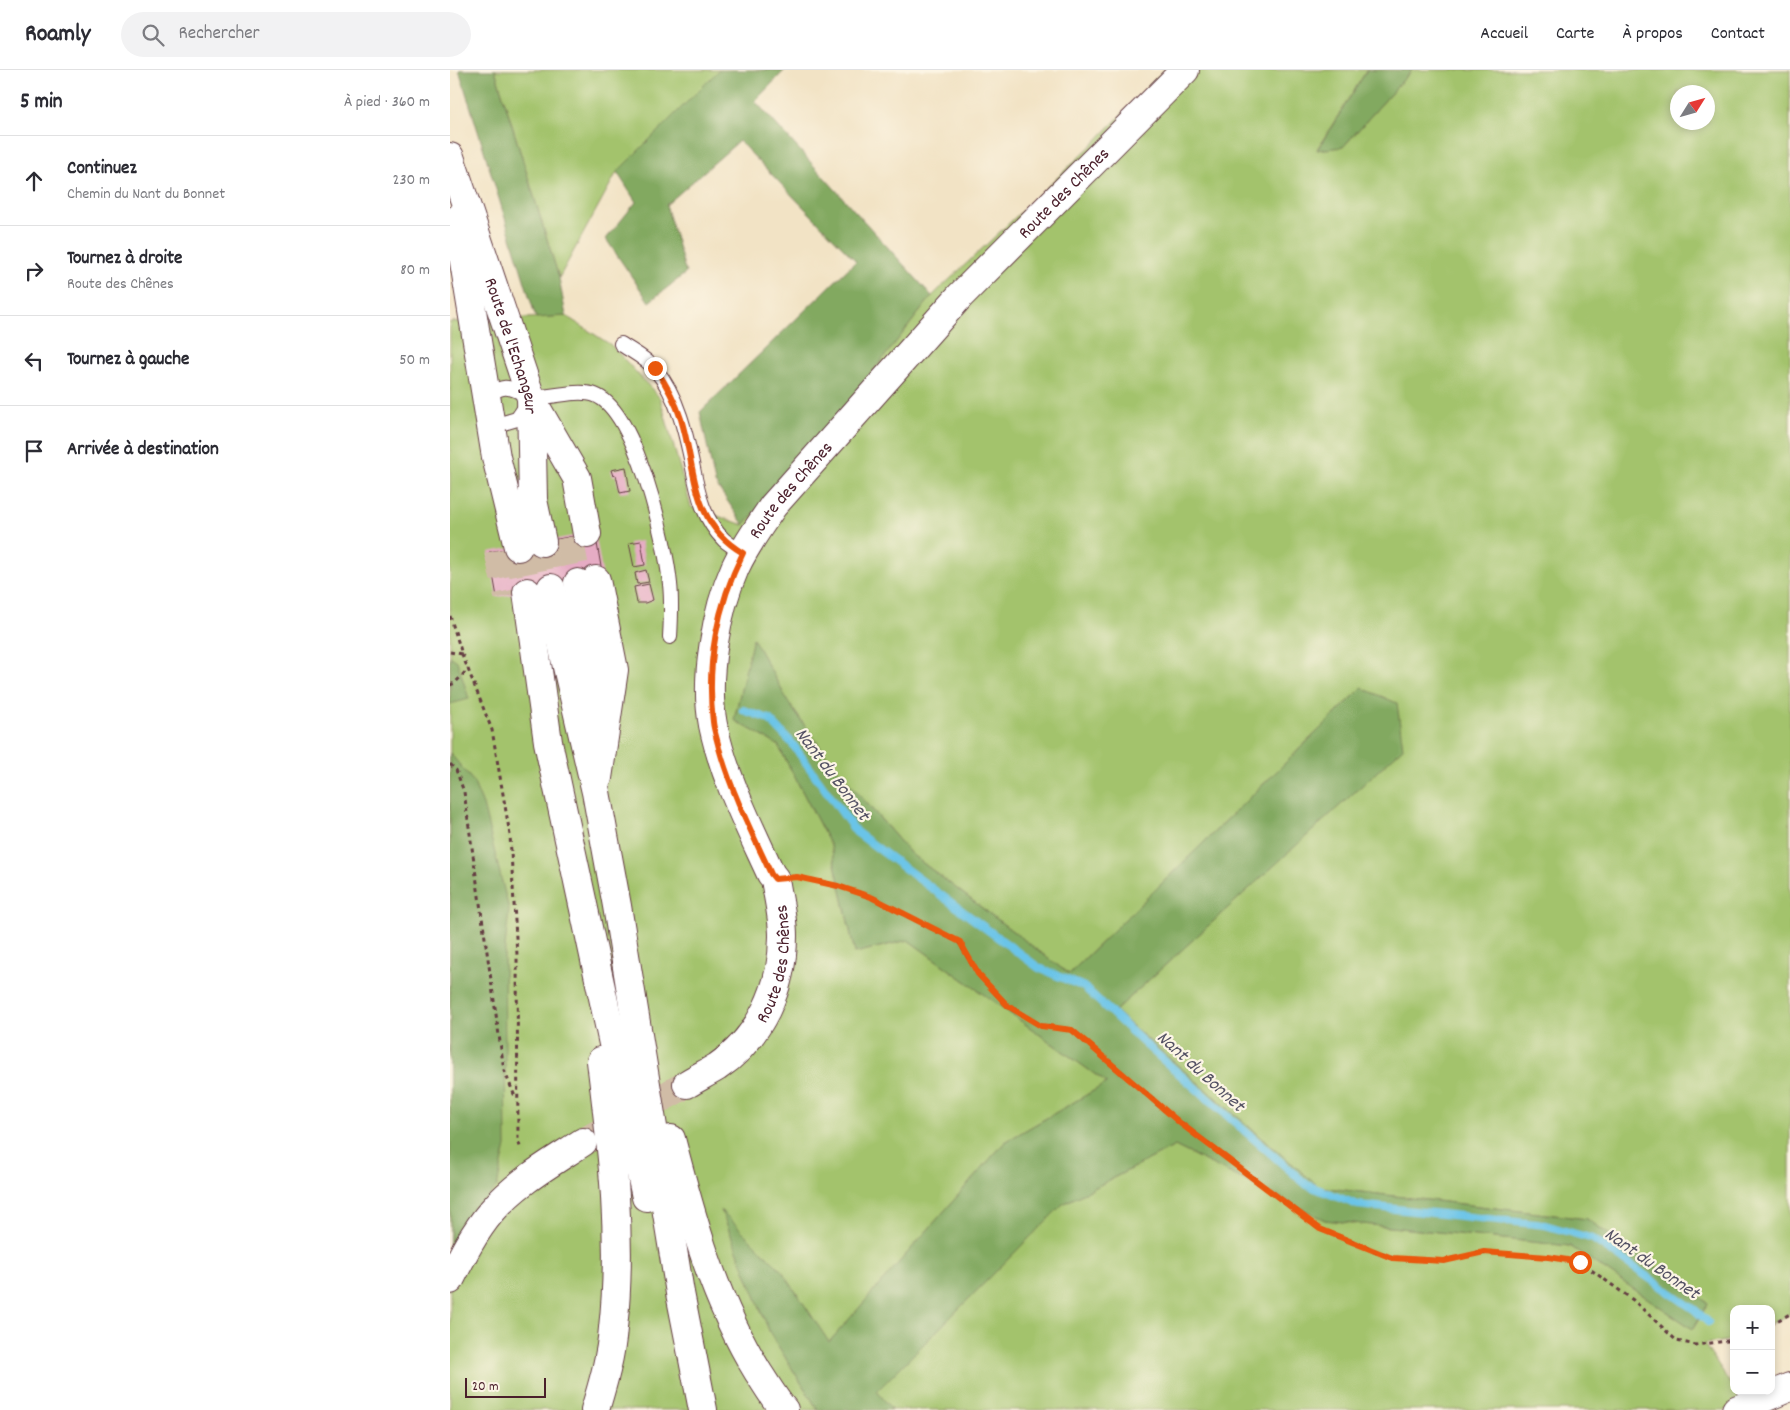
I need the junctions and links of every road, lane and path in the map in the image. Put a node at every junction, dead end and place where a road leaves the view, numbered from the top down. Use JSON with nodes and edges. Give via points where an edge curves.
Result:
{"nodes":[{"id":1,"x":1185,"y":70,"type":"edge"},
{"id":2,"x":450,"y":157,"type":"edge"},
{"id":3,"x":450,"y":175,"type":"edge"},
{"id":4,"x":621,"y":344,"type":"dead end"},
{"id":5,"x":531,"y":398,"type":"junction"},
{"id":6,"x":488,"y":407,"type":"junction"},
{"id":7,"x":578,"y":535,"type":"tunnel mouth"},
{"id":8,"x":743,"y":553,"type":"junction"},
{"id":9,"x":587,"y":581,"type":"tunnel mouth"},
{"id":10,"x":450,"y":616,"type":"edge"},
{"id":11,"x":670,"y":638,"type":"dead end"},
{"id":12,"x":450,"y":652,"type":"edge"},
{"id":13,"x":462,"y":654,"type":"junction"},
{"id":14,"x":468,"y":669,"type":"junction"},
{"id":15,"x":450,"y":685,"type":"edge"},
{"id":16,"x":450,"y":764,"type":"edge"},
{"id":17,"x":596,"y":792,"type":"junction"},
{"id":18,"x":575,"y":872,"type":"junction"},
{"id":19,"x":775,"y":879,"type":"junction"},
{"id":20,"x":617,"y":906,"type":"junction"},
{"id":21,"x":687,"y":1084,"type":"tunnel mouth"},
{"id":22,"x":518,"y":1102,"type":"junction"},
{"id":23,"x":583,"y":1142,"type":"tunnel mouth"},
{"id":24,"x":530,"y":1177,"type":"junction"},
{"id":25,"x":450,"y":1280,"type":"edge"},
{"id":26,"x":1790,"y":1314,"type":"edge"},
{"id":27,"x":1775,"y":1322,"type":"edge"},
{"id":28,"x":1730,"y":1341,"type":"edge"},
{"id":29,"x":1790,"y":1387,"type":"edge"},
{"id":30,"x":595,"y":1410,"type":"edge"},
{"id":31,"x":687,"y":1410,"type":"edge"},
{"id":32,"x":703,"y":1410,"type":"edge"},
{"id":33,"x":784,"y":1410,"type":"edge"},
{"id":34,"x":1736,"y":1410,"type":"edge"}],
"edges":[{"from":1,"to":8,"type":"main road","name":"Route des Chênes","via":[[960,296],[773,506]]},
{"from":2,"to":5,"type":"main road","name":"Route de l'Echangeur"},
{"from":3,"to":6,"type":"main road","name":"Route de l'Echangeur"},
{"from":4,"to":8,"type":"lane","via":[[655,368],[666,384],[681,418],[704,512],[724,540]]},
{"from":5,"to":6,"type":"lane","via":[[511,387],[500,387]]},
{"from":5,"to":6,"type":"lane","via":[[517,419],[500,424]]},
{"from":5,"to":6,"type":"main road","name":"Route de l'Echangeur","via":[[533,500],[519,546],[496,458]]},
{"from":5,"to":7,"type":"main road","via":[[577,478]]},
{"from":5,"to":11,"type":"lane","via":[[576,393],[594,395],[617,414],[638,457],[659,524],[670,582]]},
{"from":8,"to":19,"type":"main road","name":"Route des Chênes","via":[[721,611],[714,646],[710,680],[713,723],[736,797]]},
{"from":9,"to":17,"type":"main road","via":[[614,670]]},
{"from":10,"to":13,"type":"path"},
{"from":12,"to":13,"type":"path"},
{"from":13,"to":14,"type":"path"},
{"from":14,"to":15,"type":"path"},
{"from":14,"to":22,"type":"path","via":[[492,730],[510,835],[517,955]]},
{"from":16,"to":22,"type":"path","via":[[456,770],[464,792],[504,1070]]},
{"from":17,"to":18,"type":"main road","via":[[564,658],[529,592],[548,742]]},
{"from":17,"to":20,"type":"main road"},
{"from":18,"to":30,"type":"main road","via":[[615,1174],[617,1281],[613,1329],[608,1364]]},
{"from":18,"to":31,"type":"main road","via":[[640,1164]]},
{"from":19,"to":21,"type":"main road","name":"Route des Chênes","via":[[783,935],[777,986],[753,1032],[718,1066]]},
{"from":19,"to":28,"type":"path","via":[[797,877],[871,897],[960,942],[978,974],[1008,1006],[1041,1026],[1072,1030],[1180,1123],[1320,1229],[1392,1258],[1444,1261],[1484,1252],[1580,1262],[1633,1300],[1677,1341],[1696,1346]]},
{"from":20,"to":32,"type":"main road","via":[[680,1293]]},
{"from":20,"to":33,"type":"main road","via":[[661,1103],[711,1276],[737,1335]]},
{"from":22,"to":24,"type":"path","via":[[518,1140]]},
{"from":23,"to":24,"type":"main road"},
{"from":24,"to":25,"type":"main road","via":[[486,1218]]},
{"from":26,"to":27,"type":"path"},
{"from":29,"to":34,"type":"main road"}]}
